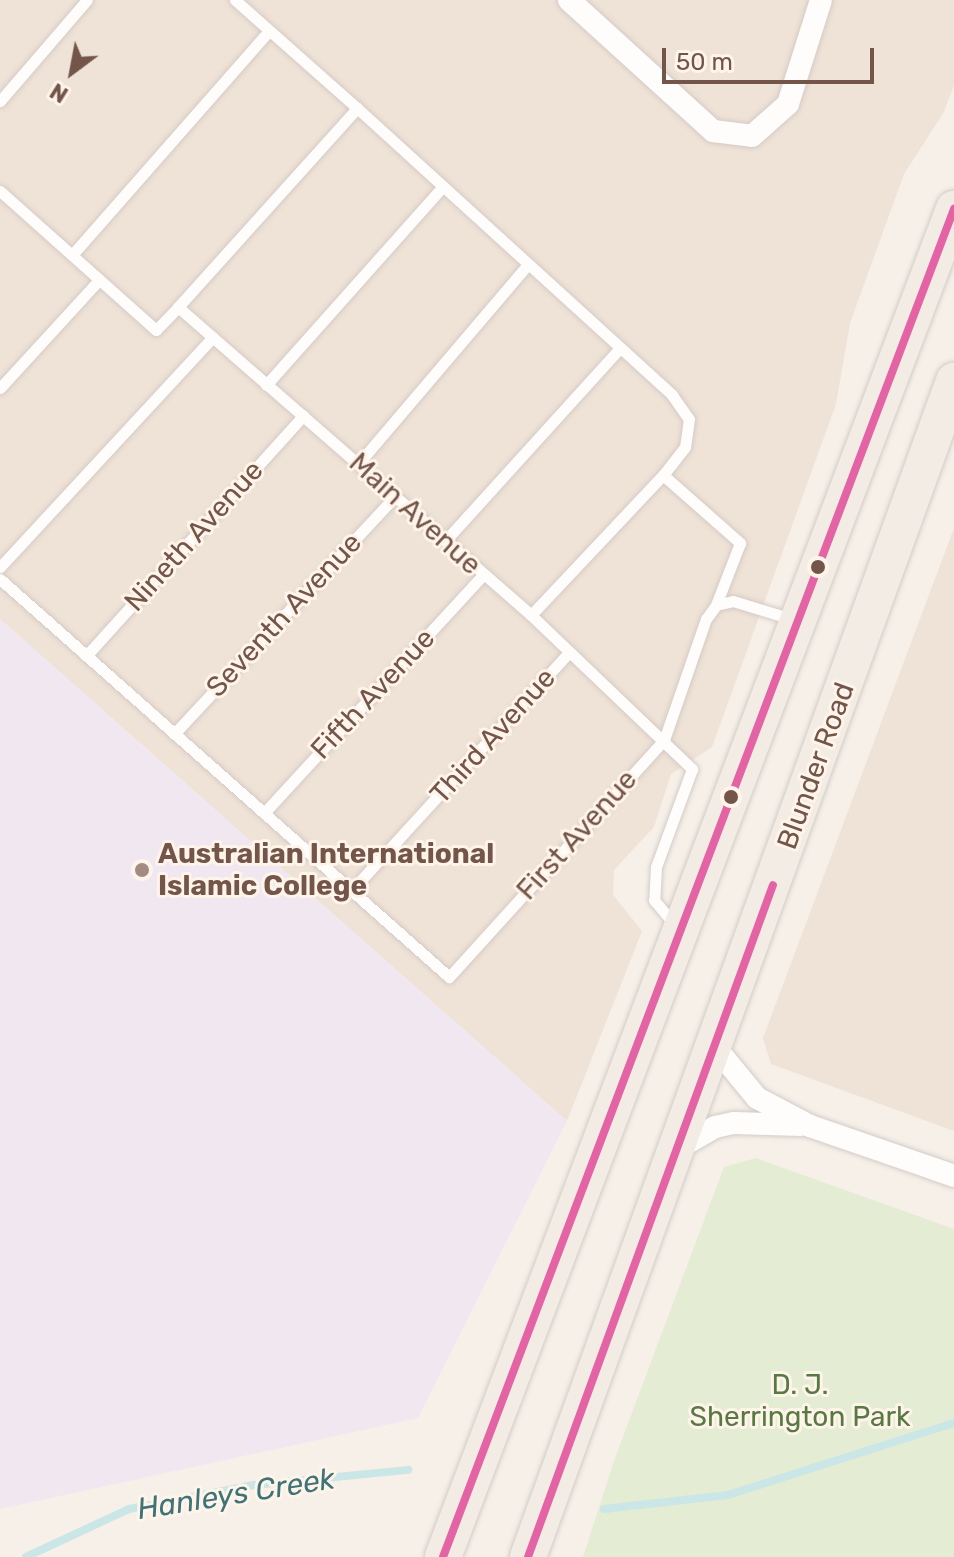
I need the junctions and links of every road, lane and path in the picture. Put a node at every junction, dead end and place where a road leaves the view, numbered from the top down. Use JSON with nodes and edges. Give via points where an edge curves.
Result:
{"nodes":[{"id":1,"x":87,"y":0,"type":"edge"},
{"id":2,"x":235,"y":0,"type":"edge"},
{"id":3,"x":569,"y":0,"type":"edge"},
{"id":4,"x":821,"y":0,"type":"edge"},
{"id":5,"x":269,"y":31,"type":"junction"},
{"id":6,"x":0,"y":101,"type":"edge"},
{"id":7,"x":357,"y":108,"type":"junction"},
{"id":8,"x":443,"y":186,"type":"junction"},
{"id":9,"x":0,"y":191,"type":"edge"},
{"id":10,"x":10,"y":200,"type":"junction"},
{"id":11,"x":954,"y":209,"type":"edge"},
{"id":12,"x":0,"y":212,"type":"edge"},
{"id":13,"x":72,"y":255,"type":"junction"},
{"id":14,"x":528,"y":264,"type":"junction"},
{"id":15,"x":99,"y":280,"type":"junction"},
{"id":16,"x":178,"y":307,"type":"junction"},
{"id":17,"x":213,"y":337,"type":"junction"},
{"id":18,"x":620,"y":348,"type":"junction"},
{"id":19,"x":954,"y":381,"type":"edge"},
{"id":20,"x":266,"y":385,"type":"junction"},
{"id":21,"x":0,"y":388,"type":"edge"},
{"id":22,"x":303,"y":416,"type":"junction"},
{"id":23,"x":358,"y":464,"type":"junction"},
{"id":24,"x":663,"y":475,"type":"junction"},
{"id":25,"x":394,"y":497,"type":"junction"},
{"id":26,"x":445,"y":541,"type":"junction"},
{"id":27,"x":0,"y":567,"type":"edge"},
{"id":28,"x":483,"y":575,"type":"junction"},
{"id":29,"x":0,"y":579,"type":"edge"},
{"id":30,"x":716,"y":605,"type":"junction"},
{"id":31,"x":531,"y":615,"type":"junction"},
{"id":32,"x":799,"y":622,"type":"junction"},
{"id":33,"x":569,"y":652,"type":"junction"},
{"id":34,"x":86,"y":656,"type":"junction"},
{"id":35,"x":174,"y":734,"type":"junction"},
{"id":36,"x":664,"y":740,"type":"junction"},
{"id":37,"x":264,"y":813,"type":"junction"},
{"id":38,"x":352,"y":890,"type":"junction"},
{"id":39,"x":681,"y":932,"type":"junction"},
{"id":40,"x":715,"y":1047,"type":"junction"},
{"id":41,"x":810,"y":1126,"type":"junction"},
{"id":42,"x":677,"y":1149,"type":"junction"},
{"id":43,"x":954,"y":1176,"type":"edge"},
{"id":44,"x":443,"y":1557,"type":"edge"},
{"id":45,"x":528,"y":1557,"type":"edge"}],
"edges":[{"from":1,"to":6,"type":"lane"},
{"from":2,"to":5,"type":"lane"},
{"from":3,"to":4,"type":"street","via":[[713,131],[752,136],[788,104]]},
{"from":5,"to":7,"type":"lane"},
{"from":5,"to":13,"type":"lane"},
{"from":7,"to":8,"type":"lane"},
{"from":7,"to":16,"type":"lane"},
{"from":8,"to":14,"type":"lane"},
{"from":8,"to":20,"type":"lane"},
{"from":9,"to":10,"type":"lane"},
{"from":10,"to":12,"type":"lane"},
{"from":10,"to":13,"type":"lane"},
{"from":11,"to":32,"type":"main road"},
{"from":13,"to":15,"type":"lane"},
{"from":14,"to":18,"type":"lane"},
{"from":14,"to":23,"type":"lane"},
{"from":15,"to":16,"type":"lane","via":[[156,330]]},
{"from":15,"to":21,"type":"lane"},
{"from":16,"to":17,"type":"lane","name":"Main Avenue"},
{"from":17,"to":20,"type":"lane","name":"Main Avenue"},
{"from":17,"to":27,"type":"lane"},
{"from":18,"to":24,"type":"lane","via":[[672,395],[689,419],[685,447]]},
{"from":18,"to":26,"type":"lane"},
{"from":19,"to":40,"type":"main road","name":"Blunder Road"},
{"from":20,"to":22,"type":"lane","name":"Main Avenue"},
{"from":22,"to":23,"type":"lane","name":"Main Avenue"},
{"from":22,"to":34,"type":"lane","name":"Nineth Avenue"},
{"from":23,"to":25,"type":"lane","name":"Main Avenue"},
{"from":24,"to":30,"type":"lane","via":[[740,543]]},
{"from":24,"to":31,"type":"lane"},
{"from":25,"to":26,"type":"lane","name":"Main Avenue"},
{"from":25,"to":35,"type":"lane","name":"Seventh Avenue"},
{"from":26,"to":28,"type":"lane","name":"Main Avenue"},
{"from":28,"to":31,"type":"lane","name":"Main Avenue"},
{"from":28,"to":37,"type":"lane","name":"Fifth Avenue"},
{"from":29,"to":34,"type":"lane"},
{"from":30,"to":32,"type":"lane","via":[[733,601]]},
{"from":30,"to":36,"type":"lane","via":[[706,619]]},
{"from":31,"to":33,"type":"lane","name":"Main Avenue"},
{"from":32,"to":39,"type":"main road"},
{"from":33,"to":36,"type":"lane","name":"Main Avenue"},
{"from":33,"to":38,"type":"lane","name":"Third Avenue"},
{"from":34,"to":35,"type":"lane"},
{"from":35,"to":37,"type":"lane"},
{"from":36,"to":38,"type":"lane","name":"First Avenue","via":[[449,977]]},
{"from":36,"to":39,"type":"lane","name":"Main Avenue","via":[[692,769],[656,867],[654,900]]},
{"from":37,"to":38,"type":"lane"},
{"from":39,"to":44,"type":"main road"},
{"from":40,"to":41,"type":"street","via":[[757,1098]]},
{"from":40,"to":42,"type":"main road","name":"Blunder Road"},
{"from":41,"to":42,"type":"street","via":[[743,1121],[715,1127]]},
{"from":41,"to":43,"type":"street"},
{"from":42,"to":45,"type":"main road","name":"Blunder Road"}]}
